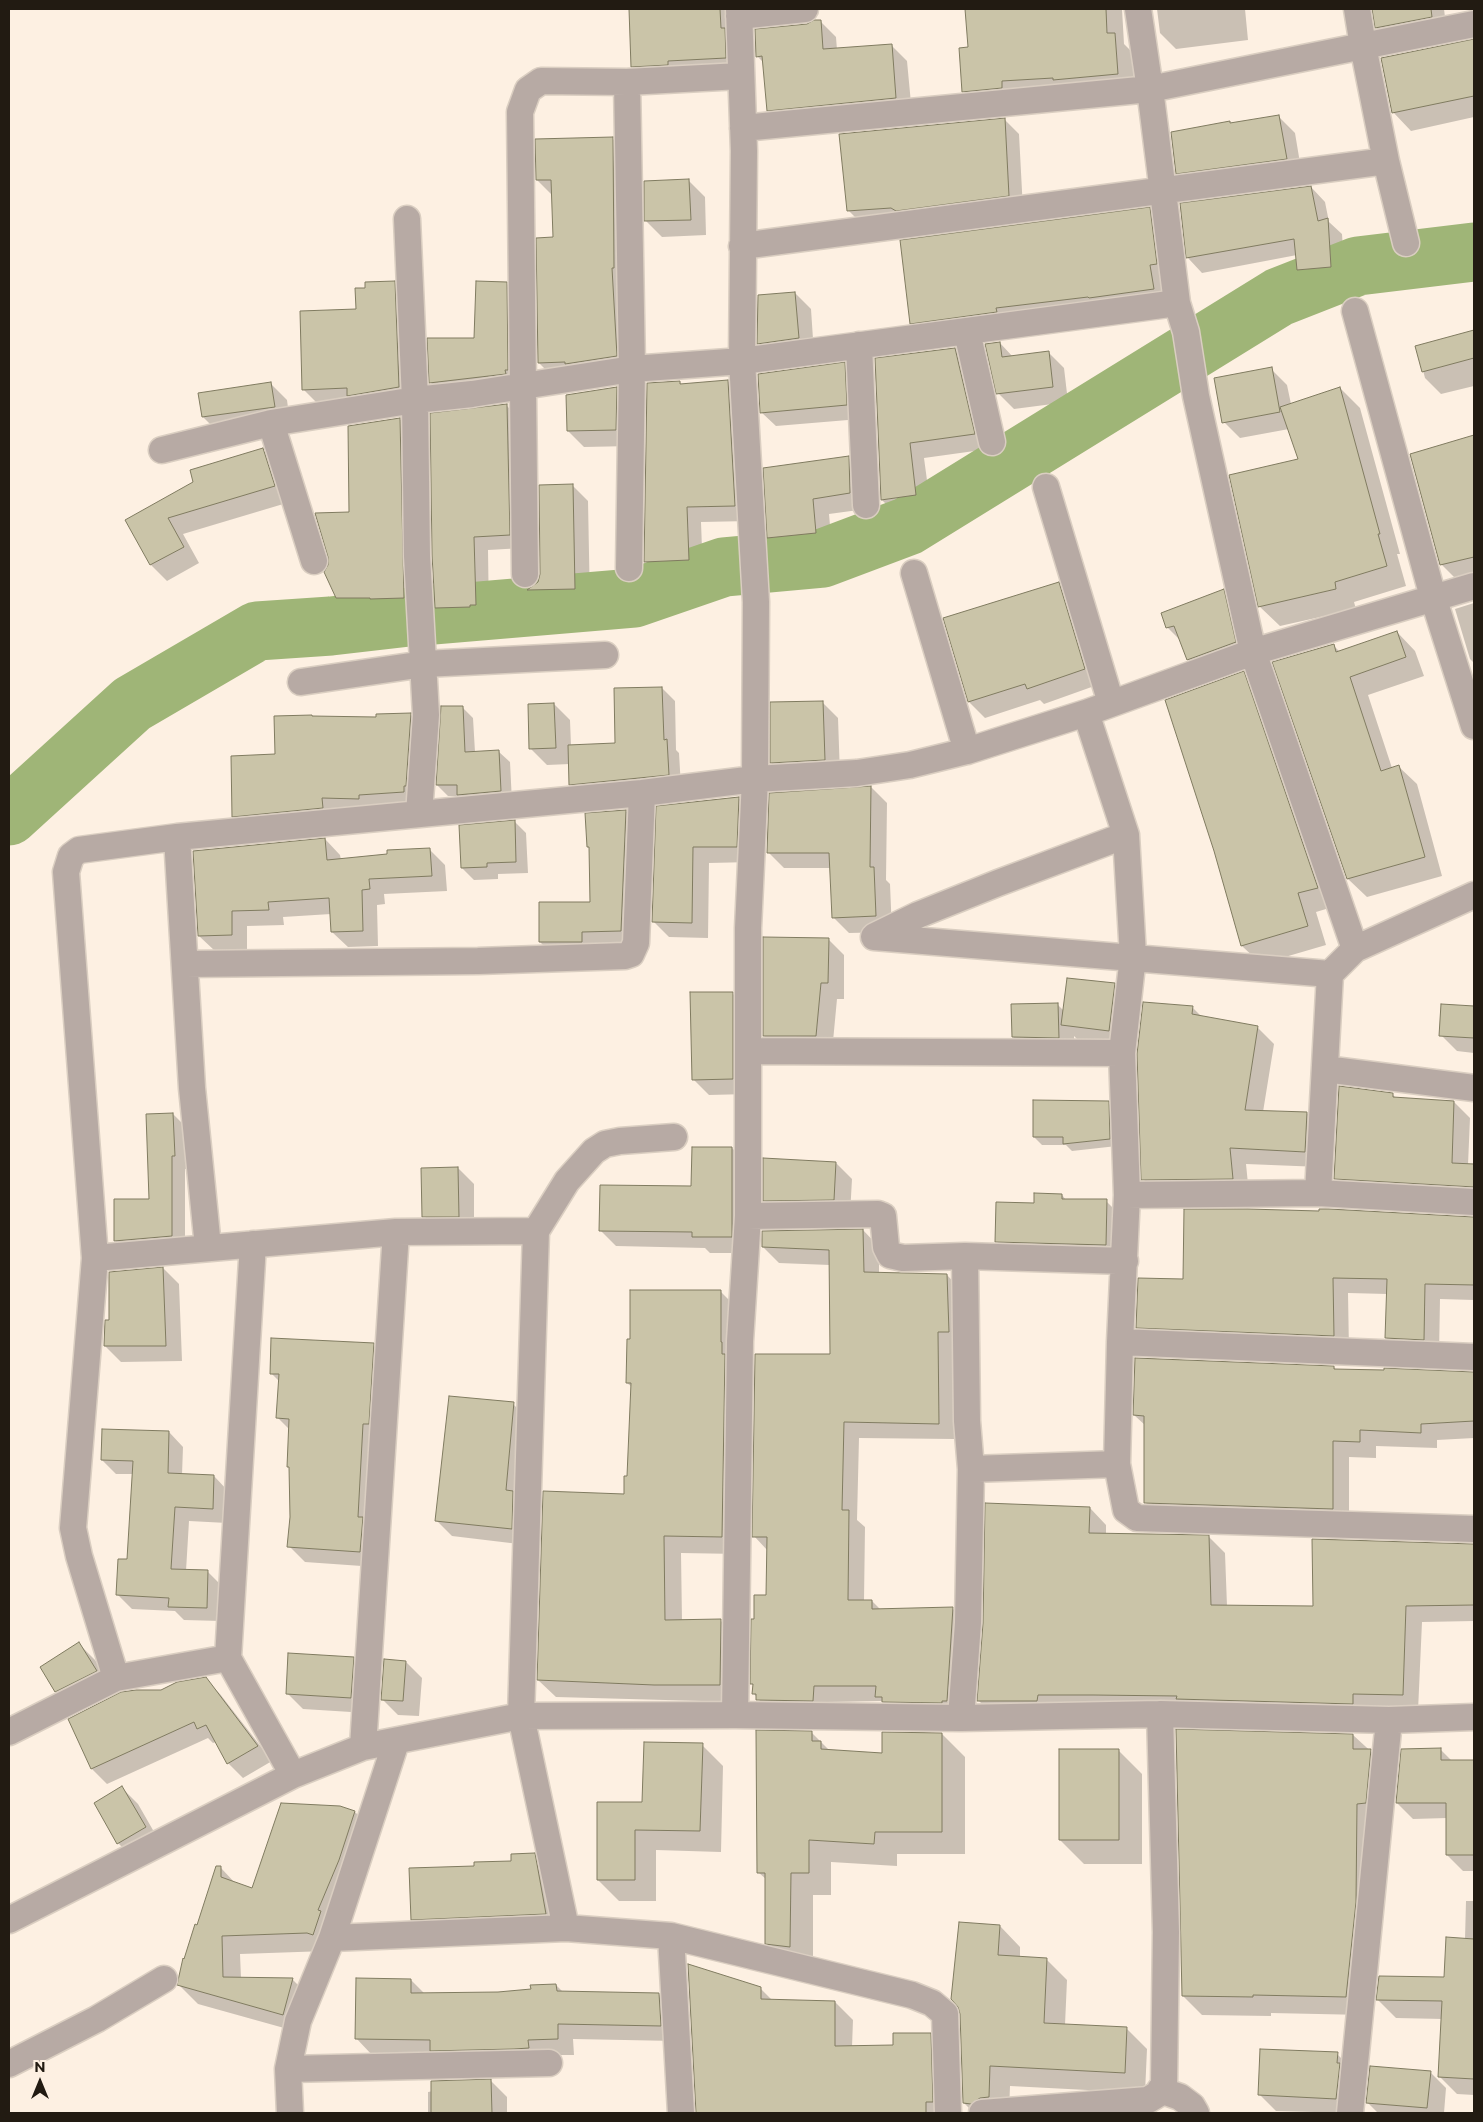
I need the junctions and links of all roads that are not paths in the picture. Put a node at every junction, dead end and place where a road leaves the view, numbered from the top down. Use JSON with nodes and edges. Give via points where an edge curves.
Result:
{"nodes":[{"id":1,"x":805,"y":9,"type":"edge"},
{"id":2,"x":1138,"y":9,"type":"edge"},
{"id":3,"x":1357,"y":9,"type":"edge"},
{"id":4,"x":739,"y":12,"type":"edge"},
{"id":5,"x":1474,"y":24,"type":"edge"},
{"id":6,"x":1363,"y":46,"type":"junction"},
{"id":7,"x":740,"y":76,"type":"junction"},
{"id":8,"x":627,"y":82,"type":"junction"},
{"id":9,"x":1150,"y":89,"type":"junction"},
{"id":10,"x":742,"y":128,"type":"junction"},
{"id":11,"x":1386,"y":161,"type":"junction"},
{"id":12,"x":1163,"y":190,"type":"junction"},
{"id":13,"x":407,"y":219,"type":"dead end"},
{"id":14,"x":1406,"y":243,"type":"dead end"},
{"id":15,"x":742,"y":246,"type":"junction"},
{"id":16,"x":1176,"y":303,"type":"junction"},
{"id":17,"x":1355,"y":311,"type":"dead end"},
{"id":18,"x":966,"y":332,"type":"junction"},
{"id":19,"x":859,"y":345,"type":"junction"},
{"id":20,"x":742,"y":361,"type":"junction"},
{"id":21,"x":632,"y":370,"type":"junction"},
{"id":22,"x":524,"y":386,"type":"junction"},
{"id":23,"x":415,"y":400,"type":"junction"},
{"id":24,"x":271,"y":423,"type":"junction"},
{"id":25,"x":992,"y":442,"type":"dead end"},
{"id":26,"x":162,"y":450,"type":"dead end"},
{"id":27,"x":1046,"y":487,"type":"dead end"},
{"id":28,"x":866,"y":505,"type":"dead end"},
{"id":29,"x":314,"y":561,"type":"dead end"},
{"id":30,"x":629,"y":568,"type":"dead end"},
{"id":31,"x":914,"y":573,"type":"dead end"},
{"id":32,"x":525,"y":574,"type":"dead end"},
{"id":33,"x":1474,"y":586,"type":"edge"},
{"id":34,"x":1433,"y":597,"type":"junction"},
{"id":35,"x":1253,"y":652,"type":"junction"},
{"id":36,"x":605,"y":655,"type":"dead end"},
{"id":37,"x":424,"y":664,"type":"junction"},
{"id":38,"x":301,"y":682,"type":"dead end"},
{"id":39,"x":1111,"y":703,"type":"junction"},
{"id":40,"x":1086,"y":712,"type":"junction"},
{"id":41,"x":1474,"y":726,"type":"edge"},
{"id":42,"x":966,"y":751,"type":"junction"},
{"id":43,"x":756,"y":779,"type":"junction"},
{"id":44,"x":642,"y":793,"type":"junction"},
{"id":45,"x":419,"y":814,"type":"junction"},
{"id":46,"x":1126,"y":835,"type":"junction"},
{"id":47,"x":177,"y":837,"type":"junction"},
{"id":48,"x":1474,"y":895,"type":"edge"},
{"id":49,"x":1355,"y":949,"type":"junction"},
{"id":50,"x":1133,"y":956,"type":"junction"},
{"id":51,"x":185,"y":964,"type":"junction"},
{"id":52,"x":1330,"y":974,"type":"junction"},
{"id":53,"x":748,"y":1051,"type":"junction"},
{"id":54,"x":1122,"y":1053,"type":"junction"},
{"id":55,"x":1325,"y":1069,"type":"junction"},
{"id":56,"x":1474,"y":1088,"type":"edge"},
{"id":57,"x":674,"y":1138,"type":"dead end"},
{"id":58,"x":1318,"y":1193,"type":"junction"},
{"id":59,"x":1127,"y":1195,"type":"junction"},
{"id":60,"x":1474,"y":1202,"type":"edge"},
{"id":61,"x":748,"y":1216,"type":"junction"},
{"id":62,"x":536,"y":1231,"type":"junction"},
{"id":63,"x":396,"y":1232,"type":"junction"},
{"id":64,"x":253,"y":1244,"type":"junction"},
{"id":65,"x":208,"y":1247,"type":"junction"},
{"id":66,"x":966,"y":1256,"type":"junction"},
{"id":67,"x":95,"y":1258,"type":"junction"},
{"id":68,"x":1125,"y":1261,"type":"junction"},
{"id":69,"x":1120,"y":1342,"type":"junction"},
{"id":70,"x":1474,"y":1357,"type":"edge"},
{"id":71,"x":1116,"y":1464,"type":"junction"},
{"id":72,"x":971,"y":1469,"type":"junction"},
{"id":73,"x":1474,"y":1529,"type":"edge"},
{"id":74,"x":228,"y":1658,"type":"junction"},
{"id":75,"x":116,"y":1678,"type":"junction"},
{"id":76,"x":1160,"y":1714,"type":"junction"},
{"id":77,"x":735,"y":1715,"type":"junction"},
{"id":78,"x":521,"y":1716,"type":"junction"},
{"id":79,"x":961,"y":1718,"type":"junction"},
{"id":80,"x":1474,"y":1718,"type":"edge"},
{"id":81,"x":1389,"y":1720,"type":"junction"},
{"id":82,"x":10,"y":1728,"type":"edge"},
{"id":83,"x":396,"y":1742,"type":"junction"},
{"id":84,"x":363,"y":1747,"type":"junction"},
{"id":85,"x":292,"y":1775,"type":"junction"},
{"id":86,"x":9,"y":1920,"type":"edge"},
{"id":87,"x":566,"y":1928,"type":"junction"},
{"id":88,"x":671,"y":1936,"type":"junction"},
{"id":89,"x":332,"y":1938,"type":"junction"},
{"id":90,"x":164,"y":1979,"type":"dead end"},
{"id":91,"x":548,"y":2063,"type":"dead end"},
{"id":92,"x":9,"y":2064,"type":"edge"},
{"id":93,"x":288,"y":2069,"type":"junction"},
{"id":94,"x":1160,"y":2090,"type":"junction"},
{"id":95,"x":1117,"y":2108,"type":"edge"},
{"id":96,"x":290,"y":2113,"type":"edge"},
{"id":97,"x":681,"y":2113,"type":"edge"},
{"id":98,"x":948,"y":2113,"type":"edge"},
{"id":99,"x":982,"y":2113,"type":"edge"},
{"id":100,"x":1196,"y":2113,"type":"edge"},
{"id":101,"x":1350,"y":2113,"type":"edge"}],
"edges":[{"from":1,"to":4,"type":"street"},
{"from":2,"to":9,"type":"street"},
{"from":3,"to":6,"type":"street"},
{"from":4,"to":7,"type":"street"},
{"from":5,"to":6,"type":"street"},
{"from":6,"to":9,"type":"street"},
{"from":6,"to":11,"type":"street"},
{"from":7,"to":8,"type":"street"},
{"from":7,"to":10,"type":"street"},
{"from":8,"to":21,"type":"street"},
{"from":8,"to":22,"type":"street","via":[[541,81],[528,90],[520,112]]},
{"from":9,"to":10,"type":"street"},
{"from":9,"to":12,"type":"street"},
{"from":10,"to":15,"type":"street"},
{"from":11,"to":12,"type":"street"},
{"from":11,"to":14,"type":"street"},
{"from":12,"to":15,"type":"street"},
{"from":12,"to":16,"type":"street"},
{"from":13,"to":23,"type":"street"},
{"from":15,"to":20,"type":"street"},
{"from":16,"to":18,"type":"street"},
{"from":16,"to":35,"type":"street","via":[[1186,332],[1196,396]]},
{"from":17,"to":34,"type":"street"},
{"from":18,"to":19,"type":"street"},
{"from":18,"to":25,"type":"street"},
{"from":19,"to":20,"type":"street"},
{"from":19,"to":28,"type":"street"},
{"from":20,"to":21,"type":"street"},
{"from":20,"to":43,"type":"street","via":[[756,602]]},
{"from":21,"to":22,"type":"street"},
{"from":21,"to":30,"type":"street"},
{"from":22,"to":23,"type":"street"},
{"from":22,"to":32,"type":"street"},
{"from":23,"to":24,"type":"street"},
{"from":23,"to":37,"type":"street","via":[[417,556]]},
{"from":24,"to":26,"type":"street"},
{"from":24,"to":29,"type":"street"},
{"from":27,"to":39,"type":"street"},
{"from":31,"to":42,"type":"street"},
{"from":33,"to":34,"type":"street"},
{"from":34,"to":35,"type":"street"},
{"from":34,"to":41,"type":"street"},
{"from":35,"to":39,"type":"street"},
{"from":35,"to":49,"type":"street"},
{"from":36,"to":37,"type":"street"},
{"from":37,"to":38,"type":"street"},
{"from":37,"to":45,"type":"street","via":[[426,715]]},
{"from":39,"to":40,"type":"street"},
{"from":40,"to":42,"type":"street"},
{"from":40,"to":46,"type":"street"},
{"from":42,"to":43,"type":"street","via":[[910,765],[857,773]]},
{"from":43,"to":44,"type":"street"},
{"from":43,"to":53,"type":"street","via":[[748,928]]},
{"from":44,"to":45,"type":"street"},
{"from":44,"to":51,"type":"street","via":[[636,943],[631,954],[487,961]]},
{"from":45,"to":47,"type":"street"},
{"from":46,"to":50,"type":"street"},
{"from":46,"to":50,"type":"street","via":[[989,886],[874,937]]},
{"from":47,"to":51,"type":"street"},
{"from":47,"to":67,"type":"street","via":[[79,850],[71,856],[66,872]]},
{"from":48,"to":49,"type":"street"},
{"from":49,"to":52,"type":"street"},
{"from":50,"to":52,"type":"street"},
{"from":50,"to":54,"type":"street"},
{"from":51,"to":65,"type":"street","via":[[192,1088]]},
{"from":52,"to":55,"type":"street"},
{"from":53,"to":54,"type":"street"},
{"from":53,"to":61,"type":"street"},
{"from":54,"to":59,"type":"street"},
{"from":55,"to":56,"type":"street"},
{"from":55,"to":58,"type":"street"},
{"from":57,"to":62,"type":"street","via":[[605,1144],[567,1181]]},
{"from":58,"to":59,"type":"street"},
{"from":58,"to":60,"type":"street"},
{"from":59,"to":68,"type":"street"},
{"from":61,"to":66,"type":"street","via":[[878,1214],[883,1216],[886,1247],[890,1255],[903,1258]]},
{"from":61,"to":77,"type":"street","via":[[740,1341]]},
{"from":62,"to":63,"type":"street"},
{"from":62,"to":78,"type":"street"},
{"from":63,"to":64,"type":"street"},
{"from":63,"to":84,"type":"street"},
{"from":64,"to":65,"type":"street"},
{"from":64,"to":74,"type":"street"},
{"from":65,"to":67,"type":"street"},
{"from":66,"to":68,"type":"street"},
{"from":66,"to":72,"type":"street","via":[[967,1421]]},
{"from":67,"to":75,"type":"street","via":[[73,1528]]},
{"from":68,"to":69,"type":"street"},
{"from":69,"to":70,"type":"street"},
{"from":69,"to":71,"type":"street"},
{"from":71,"to":72,"type":"street"},
{"from":71,"to":73,"type":"street","via":[[1126,1510],[1137,1518]]},
{"from":72,"to":79,"type":"street","via":[[968,1623]]},
{"from":74,"to":75,"type":"street"},
{"from":74,"to":85,"type":"street"},
{"from":75,"to":82,"type":"street"},
{"from":76,"to":79,"type":"street"},
{"from":76,"to":81,"type":"street"},
{"from":76,"to":94,"type":"street","via":[[1166,1932],[1165,2074]]},
{"from":77,"to":78,"type":"street"},
{"from":77,"to":79,"type":"street"},
{"from":78,"to":83,"type":"street"},
{"from":78,"to":87,"type":"street"},
{"from":80,"to":81,"type":"street"},
{"from":81,"to":101,"type":"street"},
{"from":83,"to":84,"type":"street"},
{"from":83,"to":89,"type":"street"},
{"from":84,"to":85,"type":"street"},
{"from":85,"to":86,"type":"street"},
{"from":87,"to":88,"type":"street"},
{"from":87,"to":89,"type":"street"},
{"from":88,"to":97,"type":"street"},
{"from":88,"to":98,"type":"street","via":[[912,1995],[932,2003],[945,2014]]},
{"from":89,"to":93,"type":"street","via":[[298,2021]]},
{"from":90,"to":92,"type":"street"},
{"from":91,"to":93,"type":"street"},
{"from":93,"to":96,"type":"street"},
{"from":94,"to":95,"type":"street","via":[[1148,2100]]},
{"from":94,"to":100,"type":"street","via":[[1180,2097]]},
{"from":95,"to":99,"type":"street"}]}
